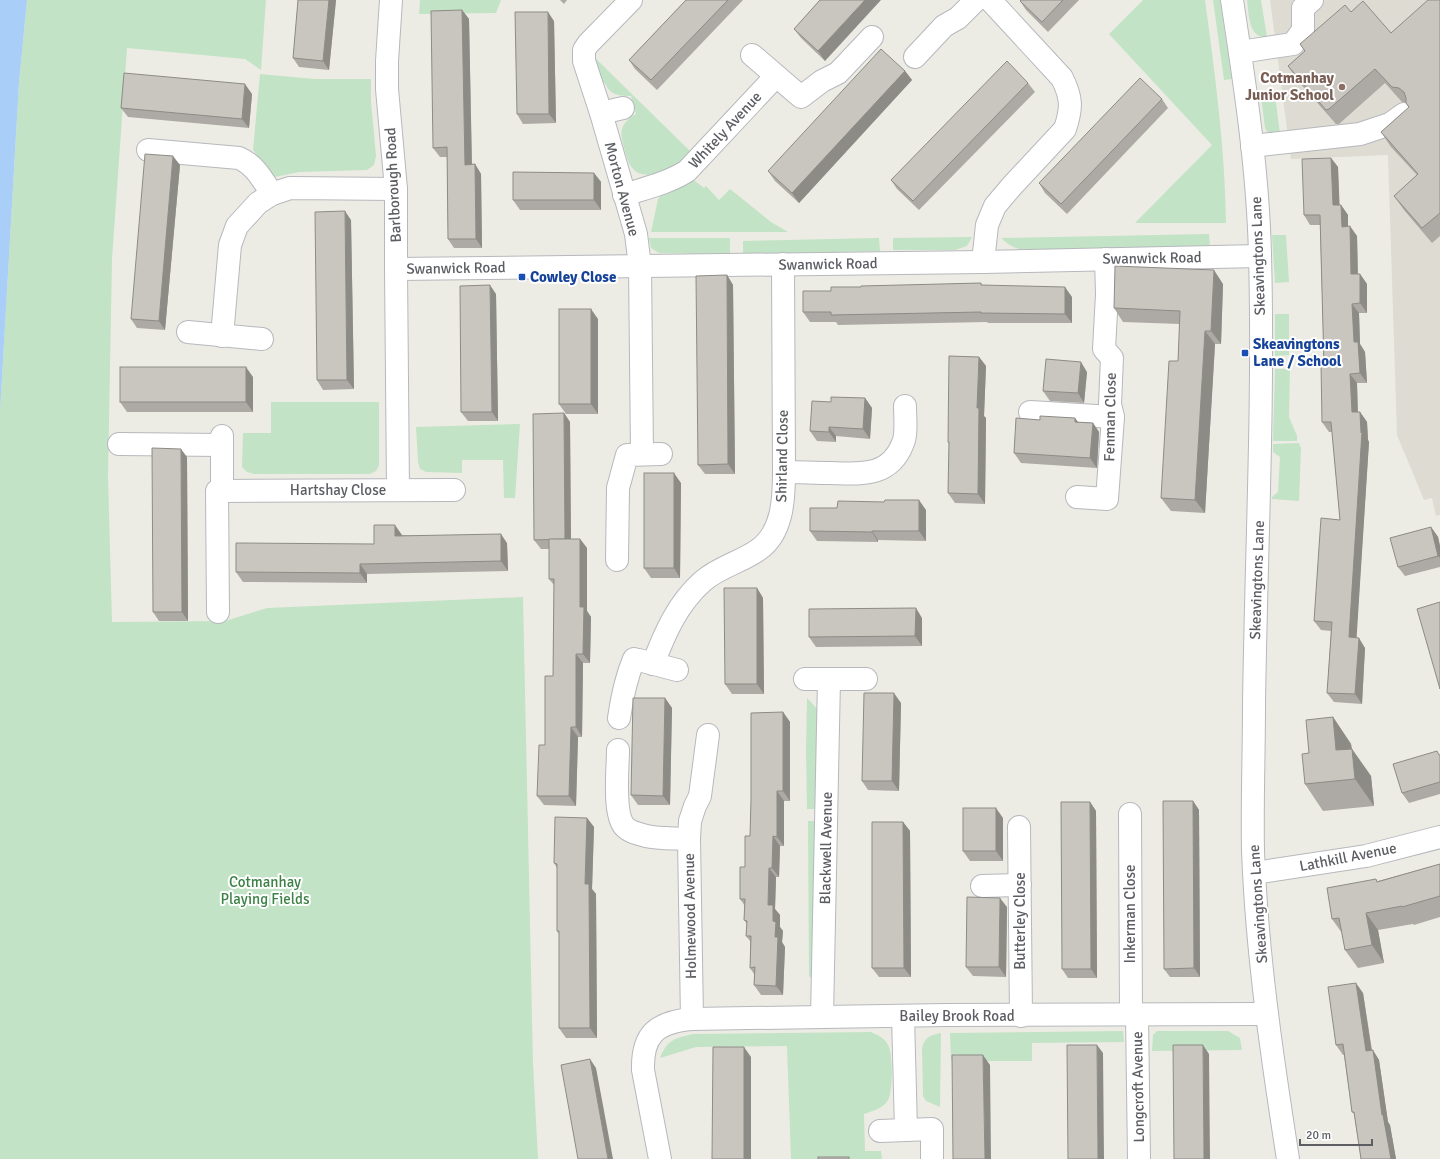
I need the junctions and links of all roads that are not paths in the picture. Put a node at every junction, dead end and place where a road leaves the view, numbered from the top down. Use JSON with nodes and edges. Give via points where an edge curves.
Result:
{"nodes":[{"id":1,"x":391,"y":0,"type":"edge"},
{"id":2,"x":631,"y":0,"type":"edge"},
{"id":3,"x":976,"y":0,"type":"edge"},
{"id":4,"x":990,"y":0,"type":"edge"},
{"id":5,"x":1232,"y":0,"type":"edge"},
{"id":6,"x":1312,"y":0,"type":"edge"},
{"id":7,"x":872,"y":37,"type":"dead end"},
{"id":8,"x":1240,"y":52,"type":"junction"},
{"id":9,"x":752,"y":55,"type":"dead end"},
{"id":10,"x":915,"y":57,"type":"dead end"},
{"id":11,"x":776,"y":76,"type":"junction"},
{"id":12,"x":623,"y":108,"type":"dead end"},
{"id":13,"x":601,"y":113,"type":"junction"},
{"id":14,"x":1404,"y":114,"type":"edge"},
{"id":15,"x":1252,"y":146,"type":"junction"},
{"id":16,"x":148,"y":150,"type":"dead end"},
{"id":17,"x":396,"y":189,"type":"junction"},
{"id":18,"x":272,"y":194,"type":"junction"},
{"id":19,"x":624,"y":194,"type":"junction"},
{"id":20,"x":1260,"y":256,"type":"junction"},
{"id":21,"x":1106,"y":259,"type":"junction"},
{"id":22,"x":983,"y":262,"type":"junction"},
{"id":23,"x":783,"y":264,"type":"junction"},
{"id":24,"x":640,"y":266,"type":"junction"},
{"id":25,"x":396,"y":269,"type":"junction"},
{"id":26,"x":188,"y":332,"type":"dead end"},
{"id":27,"x":222,"y":336,"type":"junction"},
{"id":28,"x":262,"y":339,"type":"dead end"},
{"id":29,"x":905,"y":406,"type":"dead end"},
{"id":30,"x":1030,"y":412,"type":"dead end"},
{"id":31,"x":1113,"y":417,"type":"junction"},
{"id":32,"x":119,"y":444,"type":"dead end"},
{"id":33,"x":784,"y":472,"type":"junction"},
{"id":34,"x":398,"y":490,"type":"junction"},
{"id":35,"x":454,"y":490,"type":"dead end"},
{"id":36,"x":222,"y":491,"type":"junction"},
{"id":37,"x":1076,"y":497,"type":"dead end"},
{"id":38,"x":617,"y":560,"type":"dead end"},
{"id":39,"x":218,"y":612,"type":"dead end"},
{"id":40,"x":639,"y":660,"type":"junction"},
{"id":41,"x":677,"y":670,"type":"dead end"},
{"id":42,"x":805,"y":678,"type":"dead end"},
{"id":43,"x":829,"y":679,"type":"junction"},
{"id":44,"x":866,"y":679,"type":"dead end"},
{"id":45,"x":619,"y":718,"type":"dead end"},
{"id":46,"x":708,"y":735,"type":"dead end"},
{"id":47,"x":618,"y":750,"type":"dead end"},
{"id":48,"x":1130,"y":814,"type":"dead end"},
{"id":49,"x":1019,"y":827,"type":"dead end"},
{"id":50,"x":1440,"y":837,"type":"edge"},
{"id":51,"x":689,"y":839,"type":"junction"},
{"id":52,"x":1255,"y":873,"type":"junction"},
{"id":53,"x":1020,"y":885,"type":"junction"},
{"id":54,"x":982,"y":886,"type":"dead end"},
{"id":55,"x":1134,"y":1014,"type":"junction"},
{"id":56,"x":1267,"y":1014,"type":"junction"},
{"id":57,"x":903,"y":1016,"type":"junction"},
{"id":58,"x":1021,"y":1016,"type":"junction"},
{"id":59,"x":822,"y":1018,"type":"junction"},
{"id":60,"x":692,"y":1019,"type":"junction"},
{"id":61,"x":906,"y":1130,"type":"junction"},
{"id":62,"x":880,"y":1131,"type":"dead end"},
{"id":63,"x":660,"y":1159,"type":"edge"},
{"id":64,"x":932,"y":1159,"type":"edge"},
{"id":65,"x":1139,"y":1159,"type":"edge"},
{"id":66,"x":1288,"y":1159,"type":"edge"}],
"edges":[{"from":1,"to":17,"type":"street","name":"Barlborough Road","via":[[387,89]]},
{"from":2,"to":13,"type":"street","name":"Morton Avenue","via":[[584,50],[584,61]]},
{"from":3,"to":10,"type":"street","via":[[958,18],[944,26]]},
{"from":4,"to":22,"type":"street","via":[[1062,78],[1068,91],[1070,106],[1065,129],[995,206],[987,225]]},
{"from":5,"to":8,"type":"street","name":"Skeavingtons Lane"},
{"from":6,"to":8,"type":"street","via":[[1303,8],[1303,30],[1293,44]]},
{"from":7,"to":11,"type":"street","via":[[838,73],[801,97]]},
{"from":8,"to":15,"type":"street","name":"Skeavingtons Lane"},
{"from":9,"to":11,"type":"street"},
{"from":11,"to":19,"type":"street","name":"Whitely Avenue","via":[[687,171],[662,183]]},
{"from":12,"to":13,"type":"street"},
{"from":13,"to":19,"type":"street","name":"Morton Avenue"},
{"from":14,"to":15,"type":"street","via":[[1390,124],[1360,134]]},
{"from":15,"to":20,"type":"street","name":"Skeavingtons Lane"},
{"from":16,"to":18,"type":"street","via":[[239,158],[247,161],[256,170]]},
{"from":17,"to":18,"type":"street","via":[[290,188]]},
{"from":17,"to":25,"type":"street","name":"Barlborough Road"},
{"from":18,"to":27,"type":"street","via":[[258,202],[237,226],[233,235]]},
{"from":19,"to":24,"type":"street","name":"Morton Avenue","via":[[636,234]]},
{"from":20,"to":21,"type":"street","name":"Swanwick Road"},
{"from":20,"to":52,"type":"street","name":"Skeavingtons Lane","via":[[1261,395],[1253,830]]},
{"from":21,"to":22,"type":"street","name":"Swanwick Road"},
{"from":21,"to":31,"type":"street","name":"Fenman Close","via":[[1104,349],[1112,358],[1110,404]]},
{"from":22,"to":23,"type":"street","name":"Swanwick Road"},
{"from":23,"to":24,"type":"street","name":"Swanwick Road"},
{"from":23,"to":33,"type":"street","name":"Shirland Close"},
{"from":24,"to":25,"type":"street","name":"Swanwick Road"},
{"from":24,"to":38,"type":"street","via":[[643,454],[618,488]]},
{"from":25,"to":34,"type":"street","name":"Barlborough Road"},
{"from":26,"to":27,"type":"street"},
{"from":27,"to":28,"type":"street"},
{"from":29,"to":33,"type":"street","via":[[904,441],[896,458],[884,467],[859,474]]},
{"from":30,"to":31,"type":"street"},
{"from":31,"to":37,"type":"street","name":"Fenman Close","via":[[1107,499]]},
{"from":32,"to":36,"type":"street","via":[[222,440]]},
{"from":33,"to":40,"type":"street","name":"Shirland Close","via":[[784,497],[775,531],[770,538],[759,550],[703,581],[685,600]]},
{"from":34,"to":35,"type":"street","name":"Hartshay Close"},
{"from":34,"to":36,"type":"street","name":"Hartshay Close"},
{"from":36,"to":39,"type":"street","via":[[217,491]]},
{"from":40,"to":41,"type":"street"},
{"from":40,"to":45,"type":"street","name":"Shirland Close","via":[[627,676]]},
{"from":42,"to":43,"type":"street"},
{"from":43,"to":44,"type":"street"},
{"from":43,"to":59,"type":"street","name":"Blackwell Avenue"},
{"from":46,"to":51,"type":"street","via":[[700,796],[690,821]]},
{"from":47,"to":51,"type":"street","name":"Holmewood Avenue","via":[[617,802],[624,825],[635,833],[648,836]]},
{"from":48,"to":55,"type":"street","name":"Inkerman Close"},
{"from":49,"to":53,"type":"street","name":"Butterley Close"},
{"from":50,"to":52,"type":"street","name":"Lathkill Avenue","via":[[1366,856]]},
{"from":51,"to":60,"type":"street","name":"Holmewood Avenue"},
{"from":52,"to":56,"type":"street","name":"Skeavingtons Lane"},
{"from":53,"to":54,"type":"street"},
{"from":53,"to":58,"type":"street","name":"Butterley Close"},
{"from":55,"to":56,"type":"street","name":"Bailey Brook Road"},
{"from":55,"to":58,"type":"street","name":"Bailey Brook Road"},
{"from":55,"to":65,"type":"street","name":"Longcroft Avenue"},
{"from":56,"to":66,"type":"street","name":"Skeavingtons Lane"},
{"from":57,"to":58,"type":"street","name":"Bailey Brook Road"},
{"from":57,"to":59,"type":"street","name":"Bailey Brook Road"},
{"from":57,"to":61,"type":"street"},
{"from":59,"to":60,"type":"street","name":"Bailey Brook Road"},
{"from":60,"to":63,"type":"street","name":"Bailey Brook Road","via":[[664,1024],[644,1047],[643,1070]]},
{"from":61,"to":62,"type":"street"},
{"from":61,"to":64,"type":"street","via":[[932,1129]]}]}
